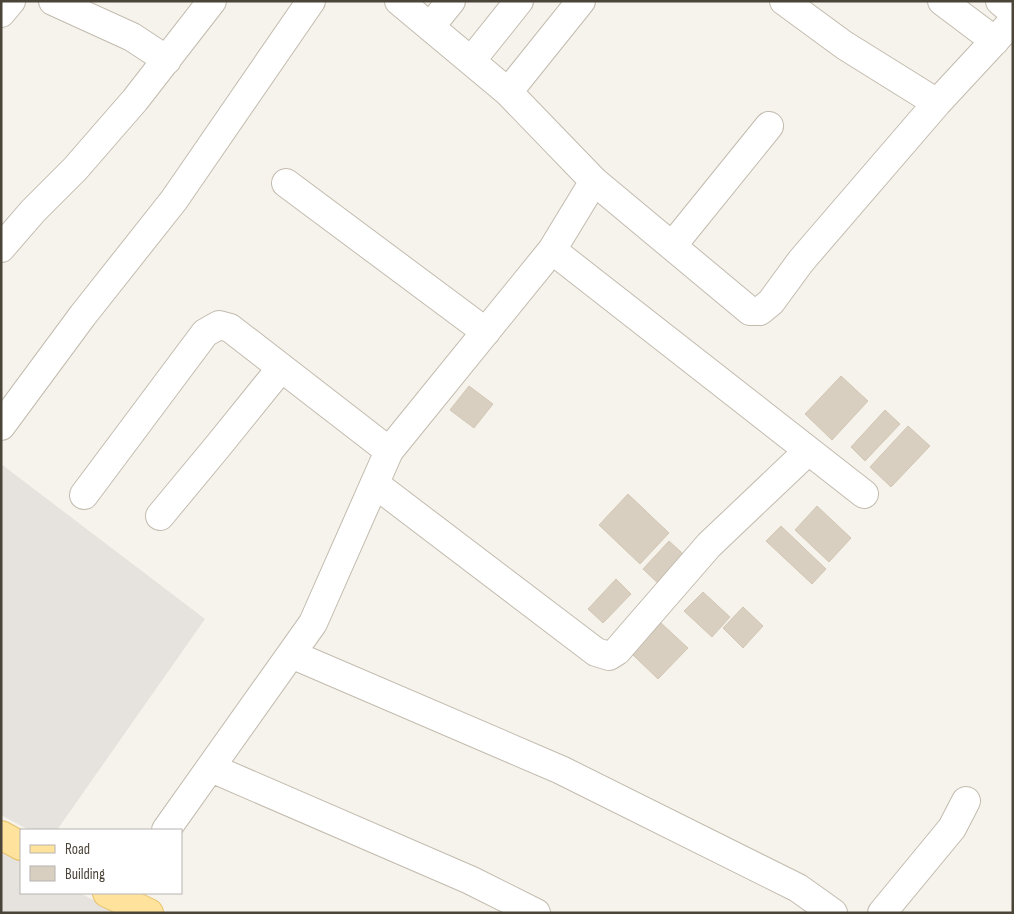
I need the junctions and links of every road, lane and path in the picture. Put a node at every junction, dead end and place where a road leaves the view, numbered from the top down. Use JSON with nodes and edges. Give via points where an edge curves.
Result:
{"nodes":[{"id":1,"x":11,"y":1,"type":"edge"},
{"id":2,"x":53,"y":1,"type":"edge"},
{"id":3,"x":212,"y":1,"type":"edge"},
{"id":4,"x":311,"y":1,"type":"edge"},
{"id":5,"x":398,"y":1,"type":"edge"},
{"id":6,"x":451,"y":1,"type":"edge"},
{"id":7,"x":519,"y":1,"type":"edge"},
{"id":8,"x":581,"y":1,"type":"edge"},
{"id":9,"x":784,"y":1,"type":"edge"},
{"id":10,"x":942,"y":1,"type":"edge"},
{"id":11,"x":1000,"y":1,"type":"edge"},
{"id":12,"x":1013,"y":12,"type":"edge"},
{"id":13,"x":1,"y":13,"type":"edge"},
{"id":14,"x":430,"y":27,"type":"junction"},
{"id":15,"x":1004,"y":31,"type":"edge"},
{"id":16,"x":166,"y":60,"type":"junction"},
{"id":17,"x":471,"y":61,"type":"junction"},
{"id":18,"x":508,"y":92,"type":"junction"},
{"id":19,"x":937,"y":103,"type":"junction"},
{"id":20,"x":769,"y":126,"type":"dead end"},
{"id":21,"x":594,"y":181,"type":"junction"},
{"id":22,"x":286,"y":183,"type":"dead end"},
{"id":23,"x":672,"y":246,"type":"junction"},
{"id":24,"x":1,"y":248,"type":"edge"},
{"id":25,"x":552,"y":250,"type":"junction"},
{"id":26,"x":486,"y":332,"type":"junction"},
{"id":27,"x":281,"y":368,"type":"junction"},
{"id":28,"x":1,"y":426,"type":"edge"},
{"id":29,"x":389,"y":451,"type":"junction"},
{"id":30,"x":808,"y":451,"type":"junction"},
{"id":31,"x":375,"y":484,"type":"junction"},
{"id":32,"x":864,"y":494,"type":"dead end"},
{"id":33,"x":84,"y":495,"type":"dead end"},
{"id":34,"x":160,"y":516,"type":"dead end"},
{"id":35,"x":291,"y":654,"type":"junction"},
{"id":36,"x":211,"y":768,"type":"junction"},
{"id":37,"x":966,"y":801,"type":"dead end"},
{"id":38,"x":167,"y":829,"type":"edge"},
{"id":39,"x":1,"y":835,"type":"edge"},
{"id":40,"x":20,"y":845,"type":"edge"},
{"id":41,"x":116,"y":895,"type":"edge"},
{"id":42,"x":148,"y":913,"type":"edge"},
{"id":43,"x":536,"y":913,"type":"edge"},
{"id":44,"x":833,"y":913,"type":"edge"},
{"id":45,"x":882,"y":913,"type":"edge"}],
"edges":[{"from":1,"to":13,"type":"street"},
{"from":2,"to":16,"type":"street","via":[[132,37]]},
{"from":3,"to":16,"type":"street"},
{"from":4,"to":28,"type":"street","via":[[174,200]]},
{"from":5,"to":14,"type":"street"},
{"from":6,"to":14,"type":"street"},
{"from":7,"to":17,"type":"street"},
{"from":8,"to":18,"type":"street"},
{"from":9,"to":19,"type":"street","via":[[844,45]]},
{"from":10,"to":15,"type":"street"},
{"from":11,"to":12,"type":"street"},
{"from":14,"to":17,"type":"street"},
{"from":15,"to":19,"type":"street"},
{"from":16,"to":24,"type":"street","via":[[75,169]]},
{"from":17,"to":18,"type":"street"},
{"from":18,"to":21,"type":"street"},
{"from":19,"to":23,"type":"street","via":[[801,261],[771,302],[760,311],[750,311]]},
{"from":20,"to":23,"type":"street"},
{"from":21,"to":23,"type":"street"},
{"from":21,"to":25,"type":"street"},
{"from":22,"to":26,"type":"street"},
{"from":25,"to":26,"type":"street"},
{"from":25,"to":30,"type":"street"},
{"from":26,"to":29,"type":"street"},
{"from":27,"to":29,"type":"street"},
{"from":27,"to":33,"type":"street","via":[[230,328],[219,325],[205,333]]},
{"from":27,"to":34,"type":"street"},
{"from":29,"to":31,"type":"street"},
{"from":30,"to":31,"type":"street","via":[[709,545],[617,651],[609,656],[596,652]]},
{"from":30,"to":32,"type":"street"},
{"from":31,"to":35,"type":"street","via":[[313,623]]},
{"from":35,"to":36,"type":"street"},
{"from":35,"to":44,"type":"street","via":[[561,770],[798,888]]},
{"from":36,"to":38,"type":"street"},
{"from":36,"to":43,"type":"street","via":[[470,880]]},
{"from":37,"to":45,"type":"street","via":[[952,828]]},
{"from":39,"to":40,"type":"main road"},
{"from":41,"to":42,"type":"main road"}]}
